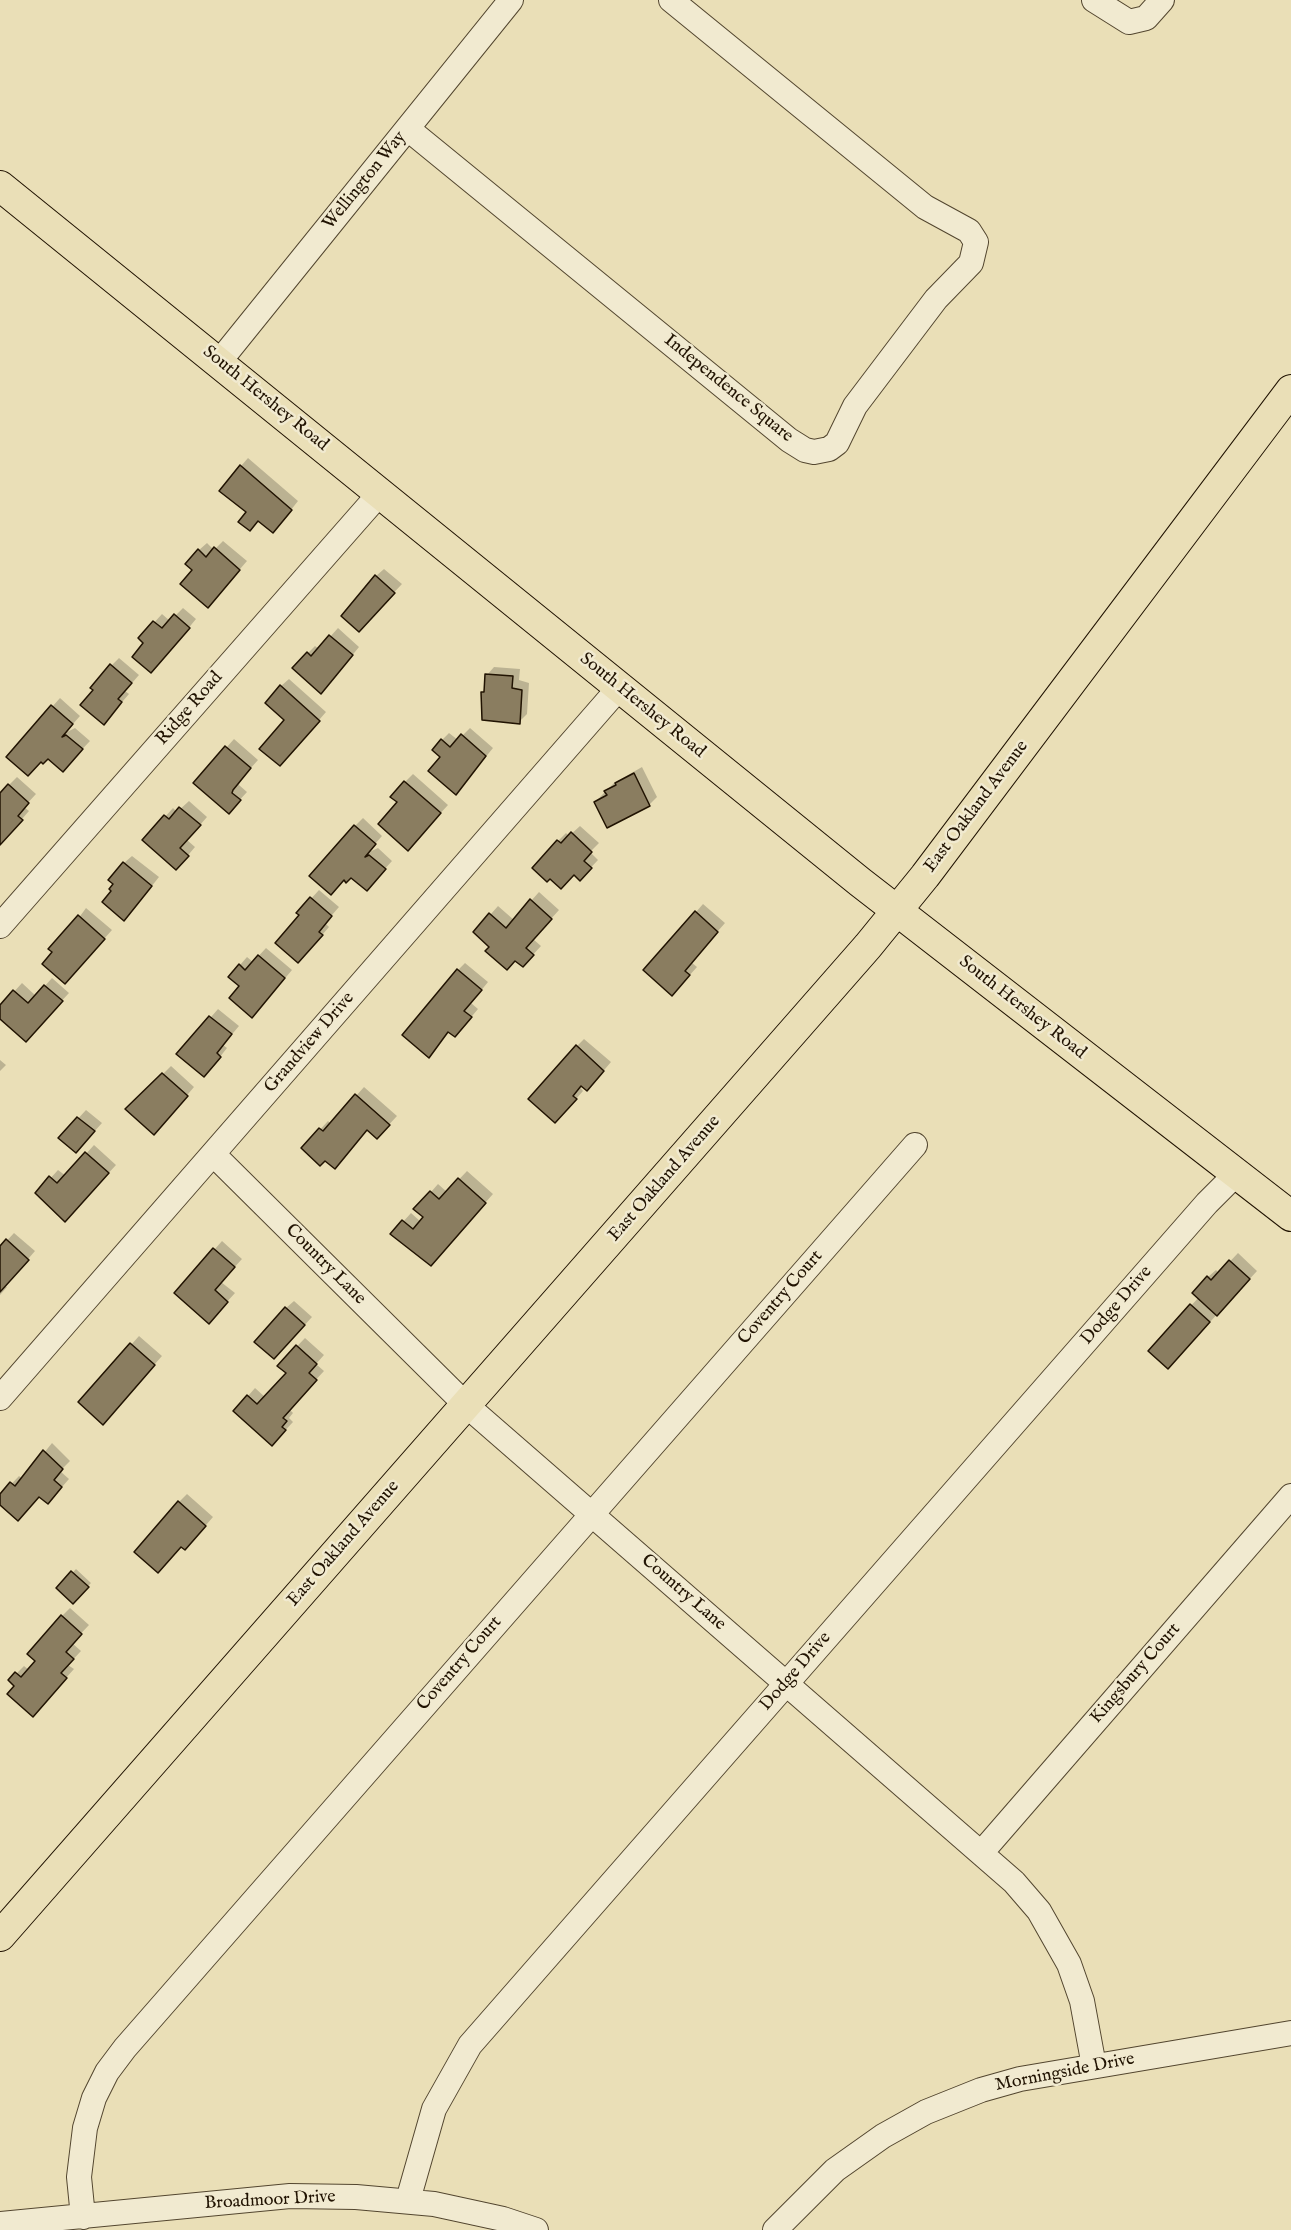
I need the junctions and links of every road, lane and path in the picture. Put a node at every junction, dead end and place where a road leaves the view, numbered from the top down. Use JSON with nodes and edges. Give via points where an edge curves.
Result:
{"nodes":[{"id":1,"x":511,"y":0,"type":"edge"},
{"id":2,"x":671,"y":0,"type":"edge"},
{"id":3,"x":1094,"y":0,"type":"edge"},
{"id":4,"x":1162,"y":0,"type":"edge"},
{"id":5,"x":408,"y":129,"type":"junction"},
{"id":6,"x":0,"y":186,"type":"edge"},
{"id":7,"x":219,"y":362,"type":"junction"},
{"id":8,"x":1291,"y":390,"type":"edge"},
{"id":9,"x":381,"y":492,"type":"junction"},
{"id":10,"x":619,"y":688,"type":"junction"},
{"id":11,"x":897,"y":910,"type":"junction"},
{"id":12,"x":0,"y":926,"type":"edge"},
{"id":13,"x":915,"y":1145,"type":"dead end"},
{"id":14,"x":213,"y":1154,"type":"junction"},
{"id":15,"x":1236,"y":1174,"type":"junction"},
{"id":16,"x":1291,"y":1216,"type":"edge"},
{"id":17,"x":0,"y":1398,"type":"edge"},
{"id":18,"x":466,"y":1405,"type":"junction"},
{"id":19,"x":1291,"y":1496,"type":"edge"},
{"id":20,"x":591,"y":1514,"type":"junction"},
{"id":21,"x":787,"y":1682,"type":"junction"},
{"id":22,"x":982,"y":1852,"type":"junction"},
{"id":23,"x":0,"y":1936,"type":"edge"},
{"id":24,"x":1291,"y":2033,"type":"edge"},
{"id":25,"x":1094,"y":2066,"type":"junction"},
{"id":26,"x":408,"y":2200,"type":"junction"},
{"id":27,"x":83,"y":2217,"type":"junction"},
{"id":28,"x":0,"y":2224,"type":"edge"},
{"id":29,"x":536,"y":2230,"type":"edge"},
{"id":30,"x":775,"y":2230,"type":"edge"}],
"edges":[{"from":1,"to":5,"type":"street","name":"Wellington Way"},
{"from":2,"to":5,"type":"street","name":"Independence Square","via":[[925,207],[969,231],[976,242],[971,263],[936,299],[855,406],[837,443],[829,449],[805,450],[789,440]]},
{"from":3,"to":4,"type":"street","via":[[1136,22],[1146,18]]},
{"from":5,"to":7,"type":"street","name":"Wellington Way"},
{"from":6,"to":7,"type":"main road","name":"South Hershey Road"},
{"from":7,"to":9,"type":"main road","name":"South Hershey Road"},
{"from":8,"to":11,"type":"main road","name":"East Oakland Avenue"},
{"from":9,"to":10,"type":"main road","name":"South Hershey Road"},
{"from":9,"to":12,"type":"street","name":"Ridge Road"},
{"from":10,"to":11,"type":"main road","name":"South Hershey Road"},
{"from":10,"to":14,"type":"street","name":"Grandview Drive"},
{"from":11,"to":15,"type":"main road","name":"South Hershey Road"},
{"from":11,"to":18,"type":"main road","name":"East Oakland Avenue"},
{"from":13,"to":20,"type":"street","name":"Coventry Court"},
{"from":14,"to":17,"type":"street","name":"Grandview Drive"},
{"from":14,"to":18,"type":"street","name":"Country Lane"},
{"from":15,"to":16,"type":"main road","name":"South Hershey Road"},
{"from":15,"to":21,"type":"street","name":"Dodge Drive"},
{"from":18,"to":20,"type":"street","name":"Country Lane"},
{"from":18,"to":23,"type":"main road","name":"East Oakland Avenue"},
{"from":19,"to":22,"type":"street","name":"Kingsbury Court"},
{"from":20,"to":21,"type":"street","name":"Country Lane"},
{"from":20,"to":27,"type":"street","name":"Coventry Court","via":[[113,2064],[94,2098],[85,2128],[79,2177]]},
{"from":21,"to":22,"type":"street","name":"Country Lane"},
{"from":21,"to":26,"type":"street","name":"Dodge Drive","via":[[470,2045],[434,2109]]},
{"from":22,"to":25,"type":"street","name":"Country Lane","via":[[1033,1904],[1058,1944],[1082,2001]]},
{"from":24,"to":25,"type":"street","name":"Morningside Drive"},
{"from":25,"to":30,"type":"street","name":"Morningside Drive","via":[[1020,2079],[926,2112],[835,2170]]},
{"from":26,"to":27,"type":"street","name":"Broadmoor Drive","via":[[290,2196]]},
{"from":26,"to":29,"type":"street","name":"Broadmoor Drive","via":[[503,2219]]},
{"from":27,"to":28,"type":"street","name":"Broadmoor Drive"}]}
